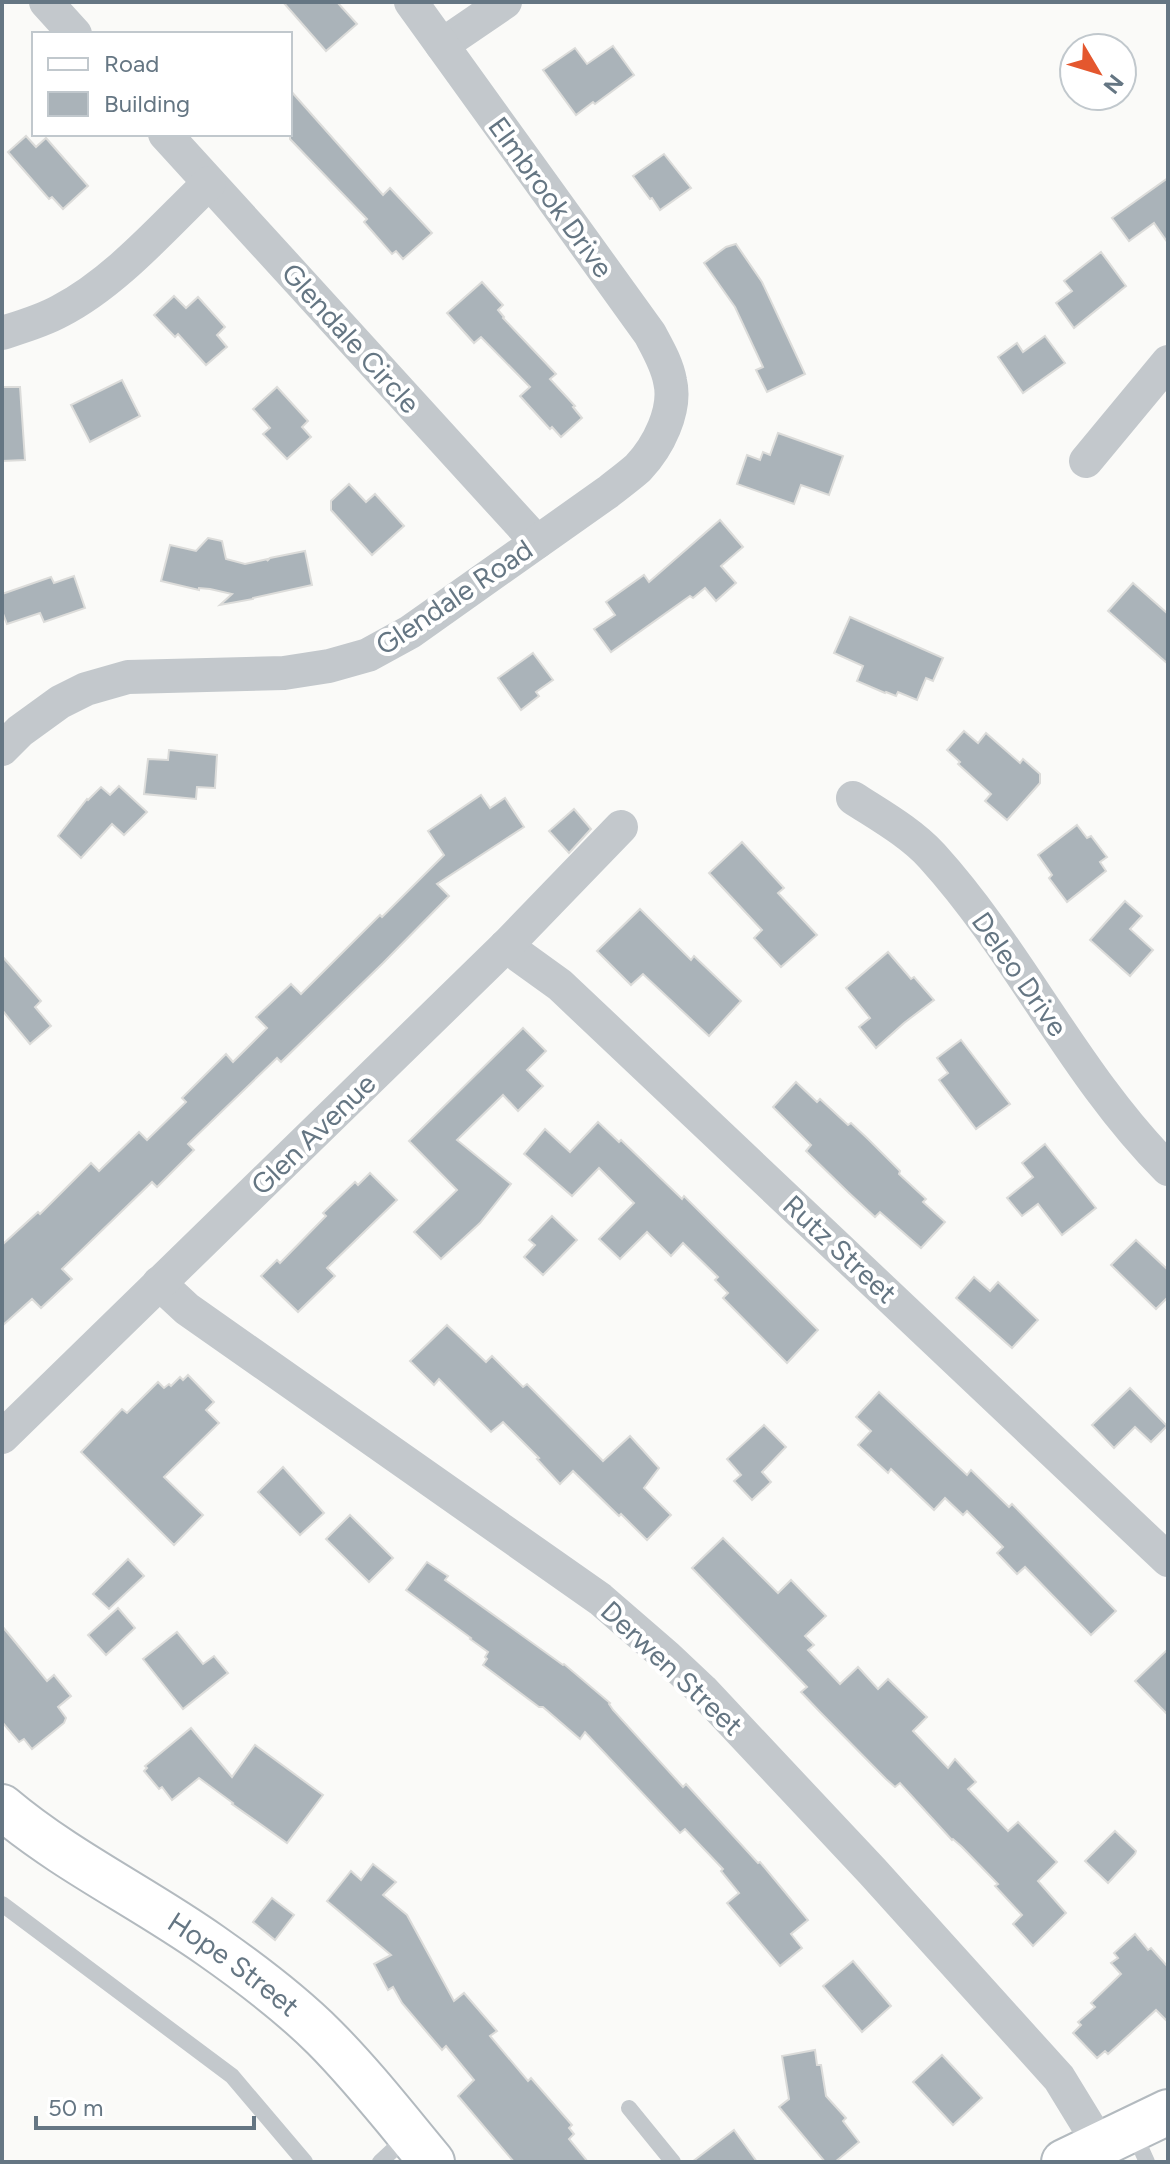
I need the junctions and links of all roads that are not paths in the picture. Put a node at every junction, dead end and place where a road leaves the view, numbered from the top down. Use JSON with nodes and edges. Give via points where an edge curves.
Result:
{"nodes":[{"id":1,"x":46,"y":2,"type":"edge"},
{"id":2,"x":411,"y":2,"type":"edge"},
{"id":3,"x":505,"y":2,"type":"edge"},
{"id":4,"x":73,"y":32,"type":"edge"},
{"id":5,"x":442,"y":45,"type":"junction"},
{"id":6,"x":167,"y":136,"type":"edge"},
{"id":7,"x":209,"y":183,"type":"junction"},
{"id":8,"x":2,"y":333,"type":"edge"},
{"id":9,"x":1168,"y":362,"type":"edge"},
{"id":10,"x":671,"y":400,"type":"joint"},
{"id":11,"x":1086,"y":461,"type":"dead end"},
{"id":12,"x":537,"y":542,"type":"junction"},
{"id":13,"x":2,"y":749,"type":"edge"},
{"id":14,"x":853,"y":798,"type":"dead end"},
{"id":15,"x":621,"y":827,"type":"dead end"},
{"id":16,"x":506,"y":946,"type":"junction"},
{"id":17,"x":1168,"y":1169,"type":"edge"},
{"id":18,"x":159,"y":1283,"type":"junction"},
{"id":19,"x":2,"y":1437,"type":"edge"},
{"id":20,"x":1168,"y":1560,"type":"edge"},
{"id":21,"x":2,"y":1807,"type":"edge"},
{"id":22,"x":2,"y":1904,"type":"edge"},
{"id":23,"x":629,"y":2108,"type":"dead end"},
{"id":24,"x":1122,"y":2142,"type":"edge"},
{"id":25,"x":407,"y":2153,"type":"edge"},
{"id":26,"x":305,"y":2162,"type":"edge"},
{"id":27,"x":673,"y":2162,"type":"edge"}],
"edges":[{"from":1,"to":4,"type":"street"},
{"from":2,"to":5,"type":"street","name":"Elmbrook Drive"},
{"from":3,"to":5,"type":"street"},
{"from":5,"to":10,"type":"street","name":"Elmbrook Drive","via":[[650,334],[666,363]]},
{"from":6,"to":7,"type":"street","name":"Glendale Circle"},
{"from":7,"to":8,"type":"street","via":[[91,292],[59,312]]},
{"from":7,"to":12,"type":"street","name":"Glendale Circle"},
{"from":9,"to":11,"type":"street"},
{"from":10,"to":12,"type":"street","name":"Glendale Road","via":[[655,445],[639,467]]},
{"from":12,"to":13,"type":"street","name":"Glendale Road","via":[[410,632],[368,655],[284,673],[128,677],[60,702]]},
{"from":14,"to":17,"type":"street","name":"Deleo Drive","via":[[930,853],[1004,948],[1104,1093]]},
{"from":15,"to":16,"type":"street","name":"Glen Avenue"},
{"from":16,"to":18,"type":"street","name":"Glen Avenue"},
{"from":16,"to":20,"type":"street","name":"Rutz Street","via":[[560,985]]},
{"from":18,"to":19,"type":"street","name":"Glen Avenue"},
{"from":18,"to":24,"type":"street","name":"Derwen Street","via":[[187,1309],[600,1599],[667,1657],[872,1871],[1071,2096]]},
{"from":21,"to":25,"type":"main road","name":"Hope Street","via":[[208,1943],[285,2002],[353,2068]]},
{"from":22,"to":26,"type":"lane","via":[[232,2076]]},
{"from":23,"to":27,"type":"lane"}]}
